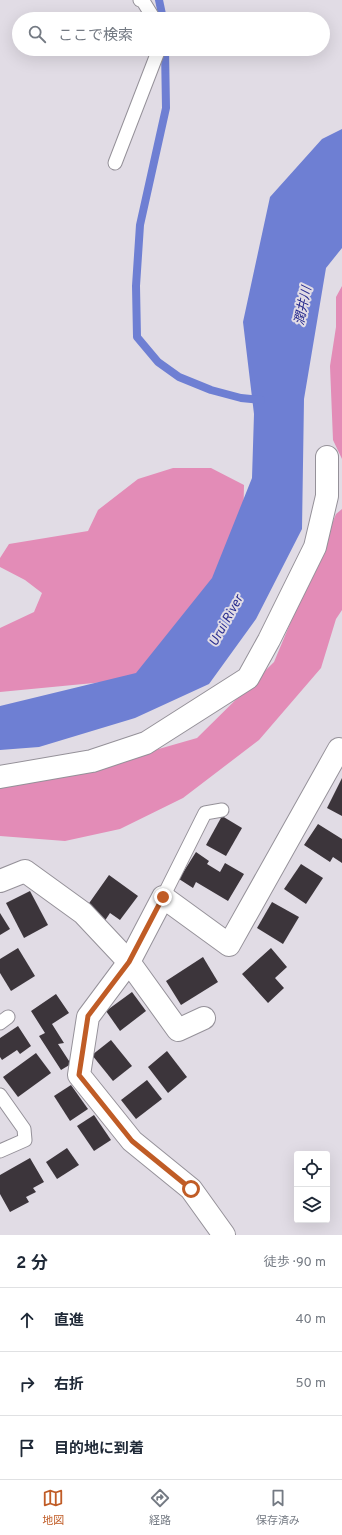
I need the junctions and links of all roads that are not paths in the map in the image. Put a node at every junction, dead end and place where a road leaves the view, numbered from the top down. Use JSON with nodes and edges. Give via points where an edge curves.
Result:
{"nodes":[{"id":1,"x":140,"y":0,"type":"edge"},
{"id":2,"x":150,"y":12,"type":"edge"},
{"id":3,"x":156,"y":56,"type":"edge"},
{"id":4,"x":115,"y":163,"type":"dead end"},
{"id":5,"x":327,"y":457,"type":"dead end"},
{"id":6,"x":342,"y":750,"type":"edge"},
{"id":7,"x":0,"y":777,"type":"edge"},
{"id":8,"x":222,"y":810,"type":"dead end"},
{"id":9,"x":0,"y":881,"type":"edge"},
{"id":10,"x":163,"y":897,"type":"junction"},
{"id":11,"x":129,"y":962,"type":"junction"},
{"id":12,"x":204,"y":1018,"type":"dead end"},
{"id":13,"x":0,"y":1095,"type":"edge"},
{"id":14,"x":0,"y":1151,"type":"edge"},
{"id":15,"x":224,"y":1235,"type":"edge"}],
"edges":[{"from":1,"to":2,"type":"lane"},
{"from":3,"to":4,"type":"lane"},
{"from":5,"to":7,"type":"street","via":[[327,496],[315,547],[248,678],[146,743],[92,761]]},
{"from":6,"to":10,"type":"street","via":[[339,749],[228,945]]},
{"from":8,"to":10,"type":"lane","via":[[205,813]]},
{"from":9,"to":11,"type":"street","via":[[25,871],[83,914]]},
{"from":10,"to":11,"type":"street"},
{"from":11,"to":12,"type":"street","via":[[178,1030]]},
{"from":11,"to":15,"type":"street","via":[[88,1016],[79,1075],[132,1141],[191,1189]]},
{"from":13,"to":14,"type":"lane","via":[[24,1129],[25,1140]]}]}
